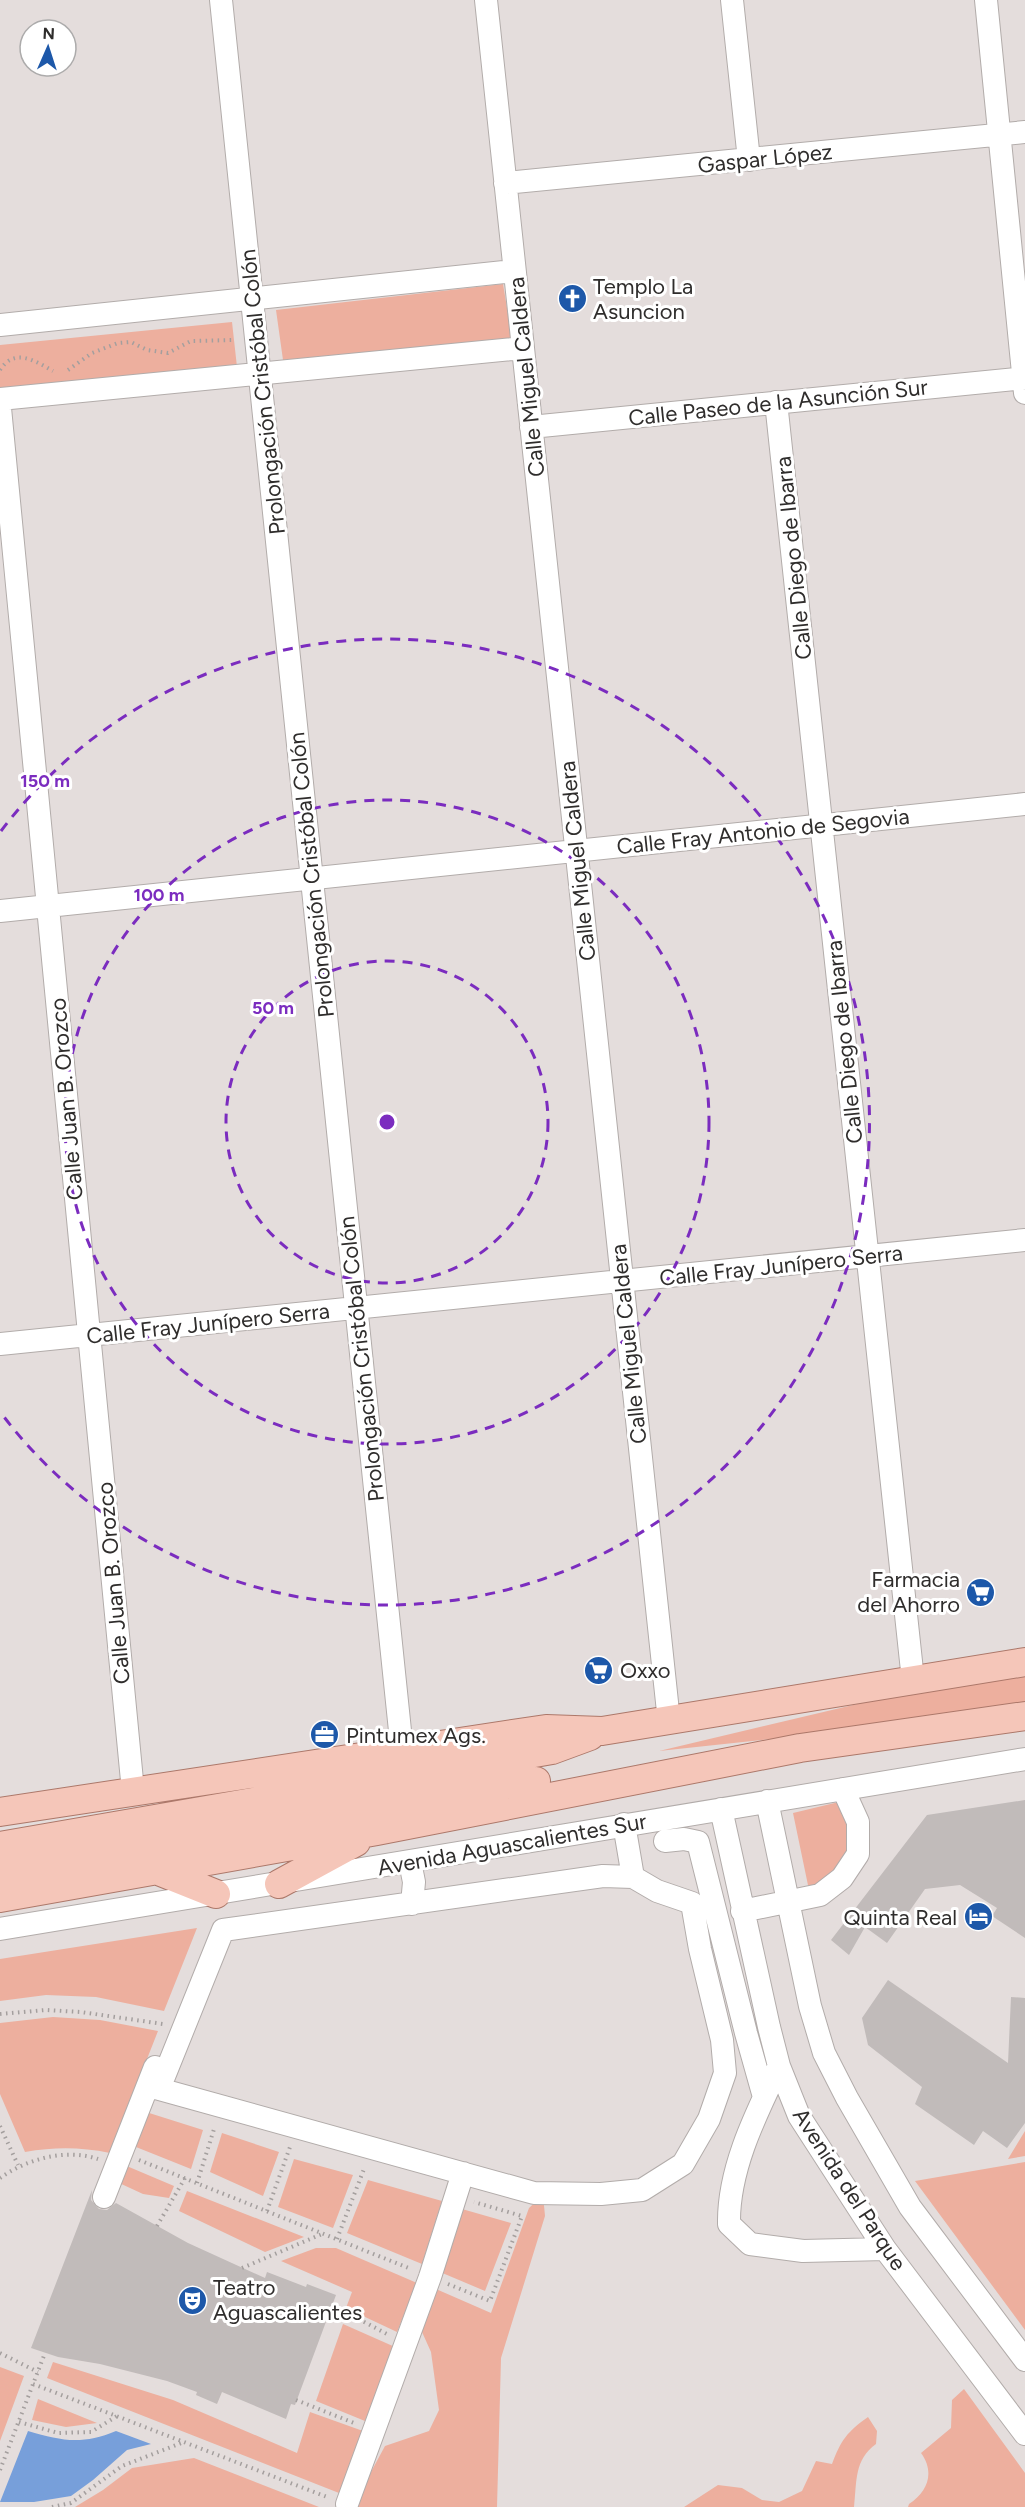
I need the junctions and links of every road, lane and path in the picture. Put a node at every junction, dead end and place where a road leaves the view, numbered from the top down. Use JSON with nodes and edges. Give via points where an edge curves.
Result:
{"nodes":[{"id":1,"x":221,"y":0,"type":"edge"},
{"id":2,"x":486,"y":0,"type":"edge"},
{"id":3,"x":732,"y":0,"type":"edge"},
{"id":4,"x":986,"y":0,"type":"edge"},
{"id":5,"x":1025,"y":132,"type":"edge"},
{"id":6,"x":1000,"y":135,"type":"junction"},
{"id":7,"x":749,"y":160,"type":"junction"},
{"id":8,"x":505,"y":183,"type":"junction"},
{"id":9,"x":514,"y":270,"type":"junction"},
{"id":10,"x":252,"y":298,"type":"junction"},
{"id":11,"x":0,"y":325,"type":"edge"},
{"id":12,"x":256,"y":340,"type":"junction"},
{"id":13,"x":523,"y":348,"type":"junction"},
{"id":14,"x":0,"y":370,"type":"edge"},
{"id":15,"x":55,"y":373,"type":"dead end"},
{"id":16,"x":63,"y":373,"type":"dead end"},
{"id":17,"x":260,"y":374,"type":"junction"},
{"id":18,"x":1024,"y":383,"type":"edge"},
{"id":19,"x":0,"y":399,"type":"edge"},
{"id":20,"x":776,"y":402,"type":"junction"},
{"id":21,"x":0,"y":408,"type":"edge"},
{"id":22,"x":531,"y":427,"type":"junction"},
{"id":23,"x":1025,"y":804,"type":"edge"},
{"id":24,"x":821,"y":825,"type":"junction"},
{"id":25,"x":576,"y":851,"type":"junction"},
{"id":26,"x":312,"y":879,"type":"junction"},
{"id":27,"x":48,"y":906,"type":"junction"},
{"id":28,"x":0,"y":911,"type":"edge"},
{"id":29,"x":1025,"y":1240,"type":"edge"},
{"id":30,"x":866,"y":1256,"type":"junction"},
{"id":31,"x":621,"y":1281,"type":"junction"},
{"id":32,"x":356,"y":1308,"type":"junction"},
{"id":33,"x":89,"y":1335,"type":"junction"},
{"id":34,"x":0,"y":1344,"type":"edge"},
{"id":35,"x":1025,"y":1662,"type":"edge"},
{"id":36,"x":913,"y":1680,"type":"junction"},
{"id":37,"x":1025,"y":1716,"type":"edge"},
{"id":38,"x":669,"y":1721,"type":"junction"},
{"id":39,"x":602,"y":1731,"type":"junction"},
{"id":40,"x":800,"y":1748,"type":"junction"},
{"id":41,"x":402,"y":1750,"type":"junction"},
{"id":42,"x":1025,"y":1759,"type":"edge"},
{"id":43,"x":843,"y":1789,"type":"junction"},
{"id":44,"x":133,"y":1791,"type":"junction"},
{"id":45,"x":767,"y":1801,"type":"junction"},
{"id":46,"x":721,"y":1809,"type":"junction"},
{"id":47,"x":0,"y":1812,"type":"edge"},
{"id":48,"x":624,"y":1824,"type":"junction"},
{"id":49,"x":377,"y":1831,"type":"junction"},
{"id":50,"x":665,"y":1841,"type":"dead end"},
{"id":51,"x":0,"y":1846,"type":"edge"},
{"id":52,"x":410,"y":1862,"type":"junction"},
{"id":53,"x":156,"y":1870,"type":"junction"},
{"id":54,"x":0,"y":1872,"type":"edge"},
{"id":55,"x":633,"y":1877,"type":"junction"},
{"id":56,"x":279,"y":1884,"type":"junction"},
{"id":57,"x":0,"y":1898,"type":"edge"},
{"id":58,"x":788,"y":1902,"type":"junction"},
{"id":59,"x":412,"y":1904,"type":"junction"},
{"id":60,"x":742,"y":1911,"type":"junction"},
{"id":61,"x":217,"y":1913,"type":"junction"},
{"id":62,"x":0,"y":1929,"type":"edge"},
{"id":63,"x":0,"y":2014,"type":"edge"},
{"id":64,"x":171,"y":2025,"type":"junction"},
{"id":65,"x":769,"y":2027,"type":"junction"},
{"id":66,"x":746,"y":2033,"type":"junction"},
{"id":67,"x":722,"y":2040,"type":"junction"},
{"id":68,"x":779,"y":2066,"type":"junction"},
{"id":69,"x":764,"y":2097,"type":"junction"},
{"id":70,"x":215,"y":2125,"type":"dead end"},
{"id":71,"x":0,"y":2126,"type":"edge"},
{"id":72,"x":290,"y":2147,"type":"dead end"},
{"id":73,"x":119,"y":2160,"type":"junction"},
{"id":74,"x":18,"y":2165,"type":"junction"},
{"id":75,"x":363,"y":2169,"type":"dead end"},
{"id":76,"x":463,"y":2173,"type":"junction"},
{"id":77,"x":0,"y":2178,"type":"edge"},
{"id":78,"x":185,"y":2178,"type":"junction"},
{"id":79,"x":197,"y":2182,"type":"junction"},
{"id":80,"x":104,"y":2197,"type":"dead end"},
{"id":81,"x":267,"y":2211,"type":"junction"},
{"id":82,"x":522,"y":2216,"type":"dead end"},
{"id":83,"x":156,"y":2226,"type":"dead end"},
{"id":84,"x":322,"y":2234,"type":"junction"},
{"id":85,"x":337,"y":2239,"type":"junction"},
{"id":86,"x":885,"y":2249,"type":"junction"},
{"id":87,"x":242,"y":2268,"type":"dead end"},
{"id":88,"x":430,"y":2277,"type":"junction"},
{"id":89,"x":332,"y":2305,"type":"dead end"},
{"id":90,"x":405,"y":2343,"type":"junction"},
{"id":91,"x":0,"y":2353,"type":"edge"},
{"id":92,"x":45,"y":2353,"type":"dead end"},
{"id":93,"x":1025,"y":2360,"type":"edge"},
{"id":94,"x":38,"y":2372,"type":"junction"},
{"id":95,"x":33,"y":2384,"type":"junction"},
{"id":96,"x":296,"y":2400,"type":"dead end"},
{"id":97,"x":117,"y":2416,"type":"junction"},
{"id":98,"x":18,"y":2422,"type":"junction"},
{"id":99,"x":374,"y":2430,"type":"junction"},
{"id":100,"x":1025,"y":2434,"type":"edge"},
{"id":101,"x":184,"y":2442,"type":"junction"},
{"id":102,"x":0,"y":2470,"type":"edge"},
{"id":103,"x":347,"y":2504,"type":"joint"},
{"id":104,"x":52,"y":2507,"type":"edge"}],
"edges":[{"from":1,"to":10,"type":"street","name":"Prolongación Cristóbal Colón"},
{"from":2,"to":8,"type":"street","name":"Calle Miguel Caldera"},
{"from":3,"to":7,"type":"street"},
{"from":4,"to":6,"type":"street"},
{"from":5,"to":6,"type":"street","name":"Gaspar López"},
{"from":6,"to":7,"type":"street","name":"Gaspar López"},
{"from":6,"to":18,"type":"street"},
{"from":7,"to":8,"type":"street","name":"Gaspar López"},
{"from":8,"to":9,"type":"street","name":"Calle Miguel Caldera"},
{"from":9,"to":10,"type":"street"},
{"from":9,"to":13,"type":"street","name":"Calle Miguel Caldera"},
{"from":10,"to":11,"type":"street"},
{"from":10,"to":12,"type":"street","name":"Prolongación Cristóbal Colón"},
{"from":12,"to":16,"type":"path","via":[[191,341],[168,353],[147,350],[131,342],[118,343],[92,353]]},
{"from":12,"to":17,"type":"street","name":"Prolongación Cristóbal Colón"},
{"from":13,"to":17,"type":"street"},
{"from":13,"to":22,"type":"street","name":"Calle Miguel Caldera"},
{"from":14,"to":15,"type":"path","via":[[12,358],[21,357]]},
{"from":17,"to":19,"type":"street"},
{"from":17,"to":26,"type":"street","name":"Prolongación Cristóbal Colón"},
{"from":18,"to":20,"type":"street","name":"Calle Paseo de la Asunción Sur"},
{"from":20,"to":22,"type":"street","name":"Calle Paseo de la Asunción Sur"},
{"from":20,"to":24,"type":"street","name":"Calle Diego de Ibarra"},
{"from":21,"to":27,"type":"street","name":"Calle Juan B. Orozco"},
{"from":22,"to":25,"type":"street","name":"Calle Miguel Caldera"},
{"from":23,"to":24,"type":"street","name":"Calle Fray Antonio de Segovia"},
{"from":24,"to":25,"type":"street","name":"Calle Fray Antonio de Segovia"},
{"from":24,"to":30,"type":"street","name":"Calle Diego de Ibarra"},
{"from":25,"to":26,"type":"street","name":"Calle Fray Antonio de Segovia"},
{"from":25,"to":31,"type":"street","name":"Calle Miguel Caldera"},
{"from":26,"to":27,"type":"street","name":"Calle Fray Antonio de Segovia"},
{"from":26,"to":32,"type":"street","name":"Prolongación Cristóbal Colón"},
{"from":27,"to":28,"type":"street","name":"Calle Fray Antonio de Segovia"},
{"from":27,"to":33,"type":"street","name":"Calle Juan B. Orozco"},
{"from":29,"to":30,"type":"street","name":"Calle Fray Junípero Serra"},
{"from":30,"to":31,"type":"street","name":"Calle Fray Junípero Serra"},
{"from":30,"to":36,"type":"street","name":"Calle Diego de Ibarra"},
{"from":31,"to":32,"type":"street","name":"Calle Fray Junípero Serra"},
{"from":31,"to":38,"type":"street","name":"Calle Miguel Caldera"},
{"from":32,"to":33,"type":"street","name":"Calle Fray Junípero Serra"},
{"from":32,"to":41,"type":"street","name":"Prolongación Cristóbal Colón"},
{"from":33,"to":34,"type":"street","name":"Calle Fray Junípero Serra"},
{"from":33,"to":44,"type":"street","name":"Calle Juan B. Orozco"},
{"from":35,"to":36,"type":"main road"},
{"from":36,"to":38,"type":"main road"},
{"from":37,"to":40,"type":"main road","name":"Avenida Aguascalientes Sur"},
{"from":38,"to":39,"type":"main road"},
{"from":39,"to":41,"type":"main road","via":[[546,1729]]},
{"from":39,"to":51,"type":"main road","via":[[552,1750]]},
{"from":40,"to":49,"type":"main road","name":"Avenida Aguascalientes Sur"},
{"from":40,"to":54,"type":"main road","name":"Avenida Aguascalientes Sur","via":[[736,1753],[417,1798]]},
{"from":41,"to":44,"type":"main road"},
{"from":42,"to":43,"type":"street","name":"Avenida Aguascalientes Sur"},
{"from":43,"to":45,"type":"street","name":"Avenida Aguascalientes Sur"},
{"from":43,"to":58,"type":"street","via":[[858,1822],[858,1854],[842,1878],[820,1895]]},
{"from":44,"to":47,"type":"main road"},
{"from":45,"to":46,"type":"street","name":"Avenida Aguascalientes Sur"},
{"from":45,"to":58,"type":"street","name":"Avenida del Parque"},
{"from":46,"to":48,"type":"street","name":"Avenida Aguascalientes Sur"},
{"from":46,"to":60,"type":"street","name":"Avenida del Parque"},
{"from":48,"to":52,"type":"street","name":"Avenida Aguascalientes Sur"},
{"from":48,"to":55,"type":"street"},
{"from":49,"to":53,"type":"main road","name":"Avenida Aguascalientes Sur"},
{"from":49,"to":56,"type":"main road"},
{"from":50,"to":66,"type":"street","via":[[698,1842]]},
{"from":52,"to":56,"type":"street","name":"Avenida Aguascalientes Sur"},
{"from":52,"to":59,"type":"street","via":[[414,1882]]},
{"from":53,"to":57,"type":"main road","name":"Avenida Aguascalientes Sur"},
{"from":53,"to":61,"type":"main road"},
{"from":55,"to":59,"type":"street","via":[[603,1876]]},
{"from":55,"to":67,"type":"street","via":[[657,1891],[692,1903]]},
{"from":56,"to":61,"type":"street","name":"Avenida Aguascalientes Sur"},
{"from":58,"to":60,"type":"street"},
{"from":58,"to":93,"type":"street","name":"Avenida del Parque","via":[[824,2053],[847,2098],[910,2207]]},
{"from":59,"to":61,"type":"street"},
{"from":60,"to":65,"type":"street","name":"Avenida del Parque"},
{"from":61,"to":62,"type":"street","name":"Avenida Aguascalientes Sur"},
{"from":61,"to":64,"type":"street"},
{"from":61,"to":76,"type":"street","via":[[159,2089]]},
{"from":63,"to":64,"type":"path","via":[[81,2012]]},
{"from":64,"to":73,"type":"street"},
{"from":65,"to":66,"type":"street"},
{"from":65,"to":68,"type":"street","name":"Avenida del Parque"},
{"from":66,"to":67,"type":"street"},
{"from":66,"to":69,"type":"street"},
{"from":67,"to":76,"type":"street","via":[[725,2073],[709,2119],[683,2164],[642,2190],[534,2193]]},
{"from":68,"to":69,"type":"street"},
{"from":68,"to":86,"type":"street","name":"Avenida del Parque","via":[[799,2116]]},
{"from":69,"to":86,"type":"street","via":[[738,2164],[729,2200],[729,2224],[750,2244],[803,2252]]},
{"from":70,"to":79,"type":"path"},
{"from":71,"to":74,"type":"path"},
{"from":72,"to":81,"type":"path"},
{"from":73,"to":74,"type":"path","via":[[72,2154]]},
{"from":73,"to":78,"type":"path"},
{"from":73,"to":80,"type":"street"},
{"from":74,"to":77,"type":"path"},
{"from":75,"to":85,"type":"path"},
{"from":76,"to":88,"type":"street"},
{"from":78,"to":79,"type":"path"},
{"from":78,"to":83,"type":"path"},
{"from":79,"to":81,"type":"path"},
{"from":81,"to":84,"type":"path"},
{"from":82,"to":88,"type":"path","via":[[490,2301]]},
{"from":84,"to":85,"type":"path"},
{"from":84,"to":87,"type":"path"},
{"from":85,"to":88,"type":"path"},
{"from":86,"to":100,"type":"street","name":"Avenida del Parque"},
{"from":88,"to":90,"type":"street"},
{"from":89,"to":90,"type":"path"},
{"from":90,"to":99,"type":"street"},
{"from":91,"to":94,"type":"path"},
{"from":92,"to":94,"type":"path"},
{"from":94,"to":95,"type":"path"},
{"from":95,"to":97,"type":"path"},
{"from":95,"to":98,"type":"path"},
{"from":96,"to":99,"type":"path"},
{"from":97,"to":98,"type":"path","via":[[91,2432],[58,2433]]},
{"from":97,"to":101,"type":"path"},
{"from":98,"to":102,"type":"path"},
{"from":99,"to":103,"type":"street"},
{"from":101,"to":103,"type":"path"},
{"from":101,"to":104,"type":"path","via":[[122,2466],[71,2504]]}]}
